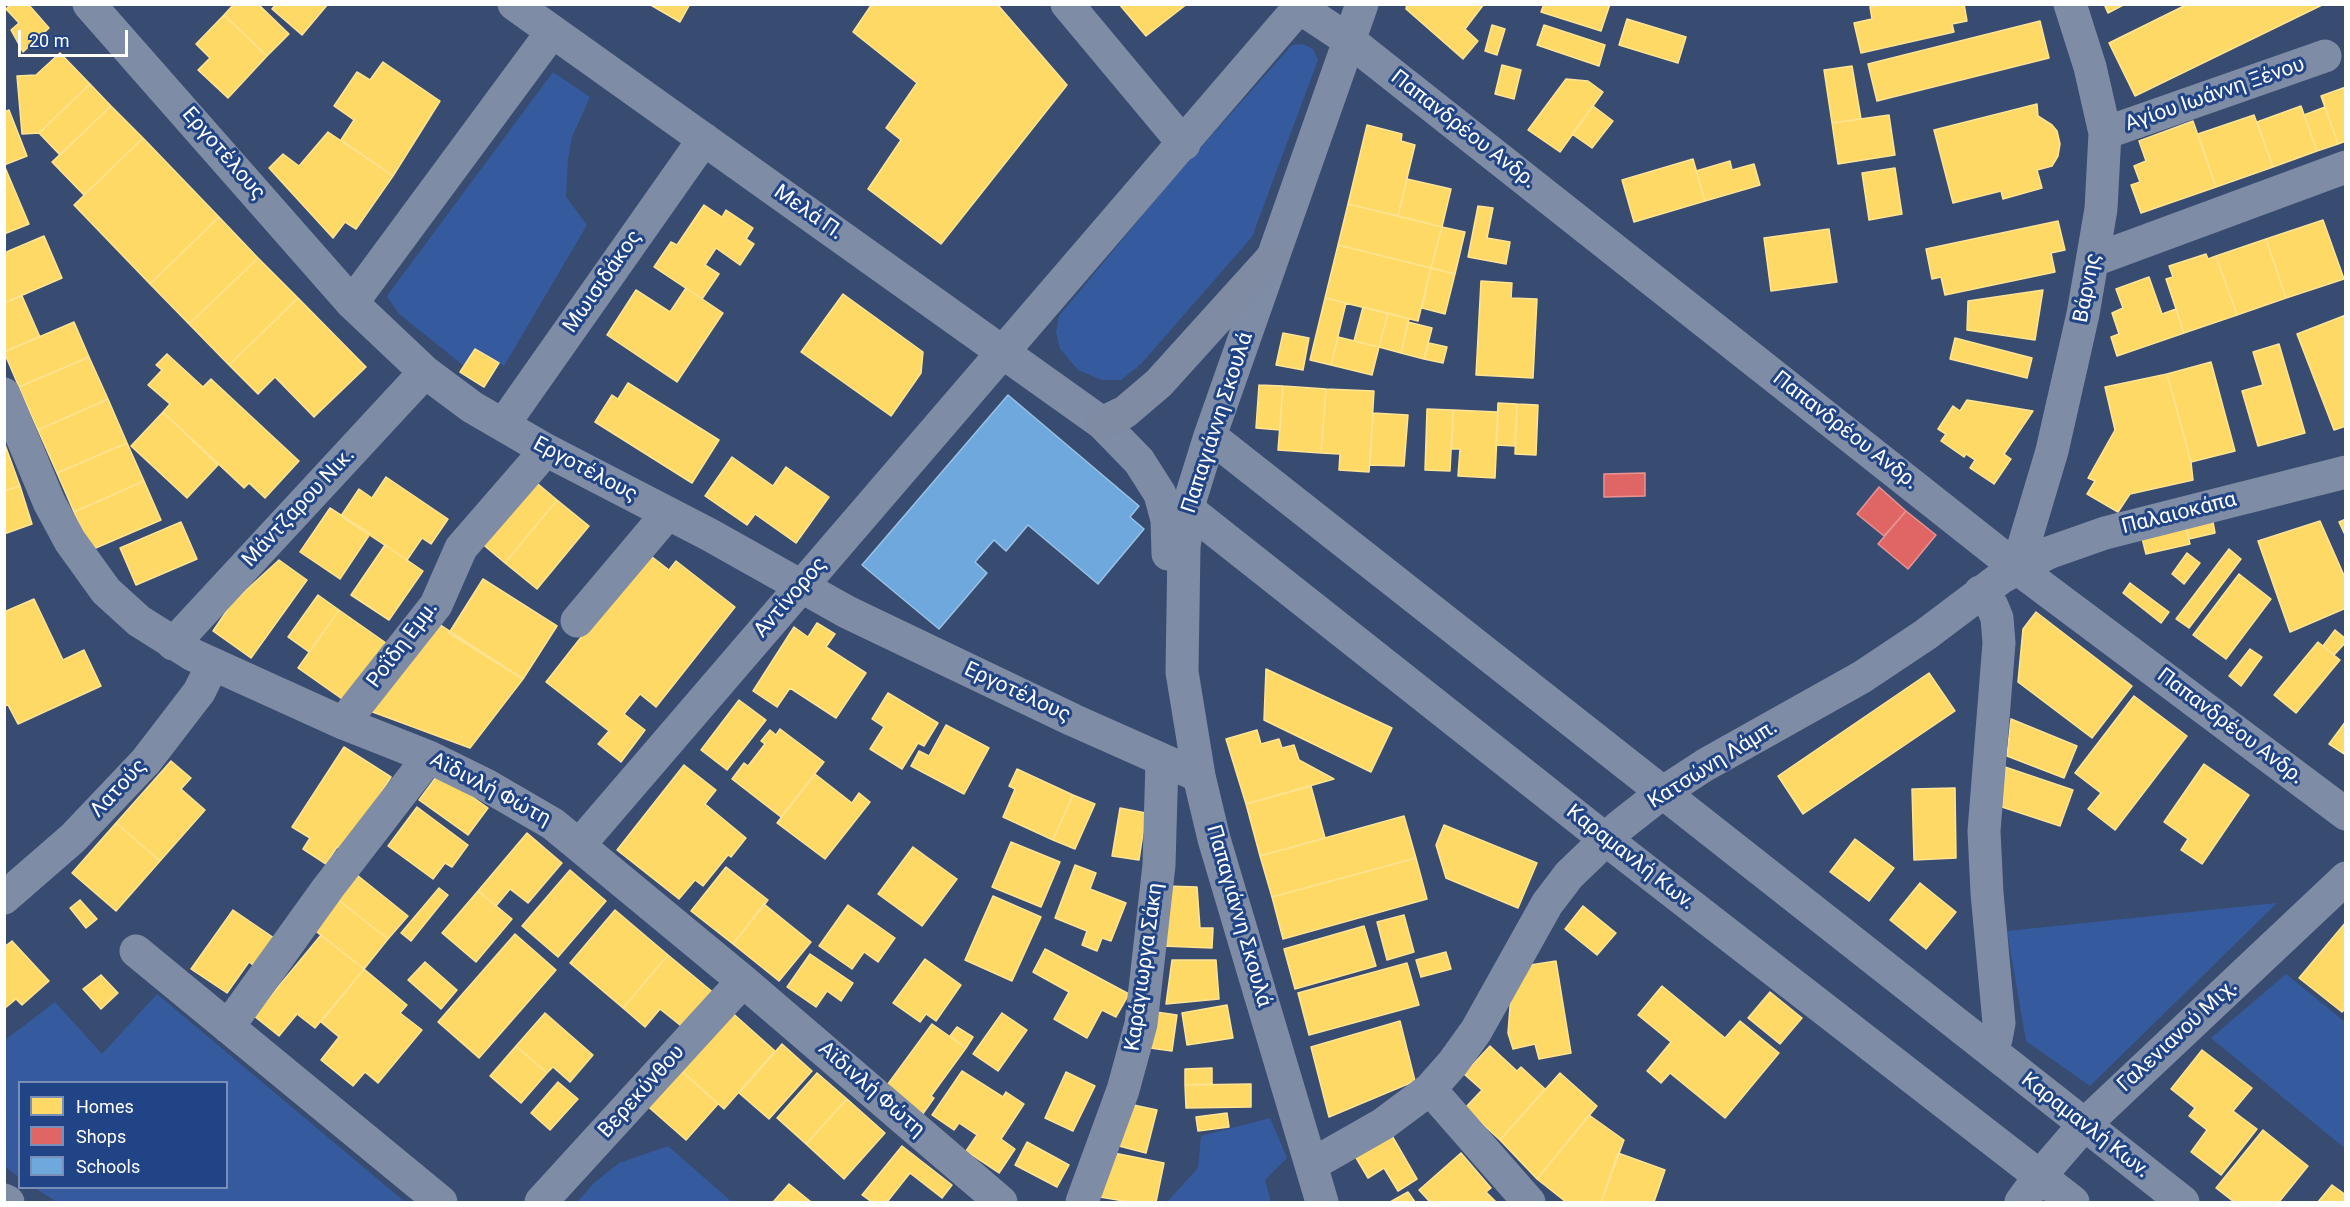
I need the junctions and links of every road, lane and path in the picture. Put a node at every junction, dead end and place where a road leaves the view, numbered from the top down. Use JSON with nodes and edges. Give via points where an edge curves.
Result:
{"nodes":[{"id":1,"x":89,"y":4,"type":"edge"},
{"id":2,"x":514,"y":4,"type":"edge"},
{"id":3,"x":1067,"y":4,"type":"edge"},
{"id":4,"x":1362,"y":4,"type":"edge"},
{"id":5,"x":2070,"y":4,"type":"edge"},
{"id":6,"x":1301,"y":6,"type":"edge"},
{"id":7,"x":552,"y":32,"type":"junction"},
{"id":8,"x":1350,"y":41,"type":"junction"},
{"id":9,"x":2325,"y":56,"type":"dead end"},
{"id":10,"x":2105,"y":133,"type":"junction"},
{"id":11,"x":704,"y":140,"type":"junction"},
{"id":12,"x":1184,"y":144,"type":"junction"},
{"id":13,"x":2346,"y":167,"type":"edge"},
{"id":14,"x":1272,"y":258,"type":"junction"},
{"id":15,"x":2094,"y":260,"type":"junction"},
{"id":16,"x":352,"y":303,"type":"junction"},
{"id":17,"x":1004,"y":352,"type":"junction"},
{"id":18,"x":425,"y":372,"type":"junction"},
{"id":19,"x":4,"y":394,"type":"edge"},
{"id":20,"x":1102,"y":423,"type":"junction"},
{"id":21,"x":503,"y":425,"type":"junction"},
{"id":22,"x":1210,"y":436,"type":"junction"},
{"id":23,"x":546,"y":450,"type":"junction"},
{"id":24,"x":2346,"y":472,"type":"edge"},
{"id":25,"x":1189,"y":510,"type":"junction"},
{"id":26,"x":668,"y":513,"type":"junction"},
{"id":27,"x":2018,"y":568,"type":"junction"},
{"id":28,"x":800,"y":587,"type":"junction"},
{"id":29,"x":1980,"y":592,"type":"junction"},
{"id":30,"x":577,"y":621,"type":"dead end"},
{"id":31,"x":173,"y":644,"type":"junction"},
{"id":32,"x":1182,"y":647,"type":"junction"},
{"id":33,"x":213,"y":664,"type":"junction"},
{"id":34,"x":343,"y":723,"type":"junction"},
{"id":35,"x":429,"y":757,"type":"junction"},
{"id":36,"x":1162,"y":760,"type":"junction"},
{"id":37,"x":1199,"y":776,"type":"junction"},
{"id":38,"x":1662,"y":793,"type":"junction"},
{"id":39,"x":2346,"y":814,"type":"edge"},
{"id":40,"x":1605,"y":839,"type":"junction"},
{"id":41,"x":580,"y":844,"type":"junction"},
{"id":42,"x":2346,"y":878,"type":"edge"},
{"id":43,"x":4,"y":898,"type":"edge"},
{"id":44,"x":136,"y":951,"type":"dead end"},
{"id":45,"x":744,"y":981,"type":"junction"},
{"id":46,"x":228,"y":1027,"type":"junction"},
{"id":47,"x":1988,"y":1048,"type":"junction"},
{"id":48,"x":1430,"y":1089,"type":"junction"},
{"id":49,"x":2084,"y":1125,"type":"junction"},
{"id":50,"x":1311,"y":1165,"type":"junction"},
{"id":51,"x":2040,"y":1176,"type":"junction"},
{"id":52,"x":441,"y":1203,"type":"edge"},
{"id":53,"x":541,"y":1203,"type":"edge"},
{"id":54,"x":1001,"y":1203,"type":"edge"},
{"id":55,"x":1082,"y":1203,"type":"edge"},
{"id":56,"x":1322,"y":1203,"type":"edge"},
{"id":57,"x":1529,"y":1203,"type":"edge"},
{"id":58,"x":2021,"y":1203,"type":"edge"},
{"id":59,"x":2073,"y":1203,"type":"edge"},
{"id":60,"x":2183,"y":1203,"type":"edge"}],
"edges":[{"from":1,"to":16,"type":"street","name":"Εργοτέλους"},
{"from":2,"to":7,"type":"street","name":"Μελά Π."},
{"from":3,"to":12,"type":"street"},
{"from":4,"to":8,"type":"street","name":"Παπαγιάννη Σκουλά"},
{"from":5,"to":10,"type":"street","name":"Βάρνης"},
{"from":6,"to":8,"type":"street","name":"Παπανδρέου Ανδρ."},
{"from":6,"to":12,"type":"street","name":"Αντίνορος"},
{"from":7,"to":11,"type":"street","name":"Μελά Π."},
{"from":7,"to":16,"type":"street"},
{"from":8,"to":14,"type":"street","name":"Παπαγιάννη Σκουλά"},
{"from":8,"to":27,"type":"street","name":"Παπανδρέου Ανδρ."},
{"from":9,"to":10,"type":"street","name":"Αγίου Ιωάννη Ξένου"},
{"from":10,"to":15,"type":"street","name":"Βάρνης"},
{"from":11,"to":17,"type":"street","name":"Μελά Π."},
{"from":11,"to":21,"type":"street","name":"Μωισιδάκος"},
{"from":12,"to":17,"type":"street","name":"Αντίνορος"},
{"from":13,"to":15,"type":"street"},
{"from":14,"to":20,"type":"main road","via":[[1159,383],[1125,412]]},
{"from":14,"to":22,"type":"street","name":"Παπαγιάννη Σκουλά"},
{"from":15,"to":27,"type":"street","name":"Βάρνης","via":[[2052,451]]},
{"from":16,"to":18,"type":"street","name":"Εργοτέλους"},
{"from":17,"to":20,"type":"street","name":"Μελά Π."},
{"from":17,"to":28,"type":"street","name":"Αντίνορος"},
{"from":18,"to":21,"type":"street","name":"Εργοτέλους"},
{"from":18,"to":31,"type":"street","name":"Μάντζαρου Νικ."},
{"from":19,"to":31,"type":"street","name":"Αϊδινλή Φώτη","via":[[49,502],[70,541],[106,591],[139,621]]},
{"from":20,"to":32,"type":"street","name":"Μελά Π.","via":[[1139,461],[1163,502],[1170,600]]},
{"from":21,"to":23,"type":"street","name":"Εργοτέλους"},
{"from":22,"to":25,"type":"street","name":"Παπαγιάννη Σκουλά"},
{"from":22,"to":38,"type":"street","name":"Καραμανλή Κων."},
{"from":23,"to":26,"type":"street","name":"Εργοτέλους"},
{"from":23,"to":34,"type":"street","name":"Ροΐδη Εμμ.","via":[[461,548],[436,605]]},
{"from":24,"to":27,"type":"street","name":"Παλαιοκάπα","via":[[2105,533]]},
{"from":25,"to":32,"type":"street","name":"Παπαγιάννη Σκουλά","via":[[1184,547]]},
{"from":25,"to":40,"type":"street","name":"Καραμανλή Κων."},
{"from":26,"to":28,"type":"street","name":"Εργοτέλους"},
{"from":26,"to":30,"type":"street"},
{"from":27,"to":29,"type":"street","name":"Κατσώνη Λάμπ."},
{"from":27,"to":39,"type":"street","name":"Παπανδρέου Ανδρ."},
{"from":28,"to":36,"type":"street","name":"Εργοτέλους"},
{"from":28,"to":41,"type":"street","name":"Αντίνορος"},
{"from":29,"to":38,"type":"street","name":"Κατσώνη Λάμπ.","via":[[1925,635],[1862,676]]},
{"from":29,"to":47,"type":"street","via":[[1992,606],[1999,636],[1984,831],[2000,1023],[1996,1039]]},
{"from":31,"to":33,"type":"street","name":"Αϊδινλή Φώτη"},
{"from":32,"to":37,"type":"street","name":"Παπαγιάννη Σκουλά","via":[[1186,703]]},
{"from":33,"to":34,"type":"street","name":"Αϊδινλή Φώτη"},
{"from":33,"to":43,"type":"street","name":"Λατούς","via":[[199,692],[146,761],[73,838]]},
{"from":34,"to":35,"type":"street","name":"Αϊδινλή Φώτη"},
{"from":35,"to":41,"type":"street","name":"Αϊδινλή Φώτη","via":[[486,784]]},
{"from":35,"to":46,"type":"street"},
{"from":36,"to":37,"type":"street","name":"Εργοτέλους"},
{"from":36,"to":55,"type":"street","name":"Καράγιωργα Σάκη","via":[[1159,865],[1141,1024],[1123,1090]]},
{"from":37,"to":50,"type":"street","name":"Παπαγιάννη Σκουλά","via":[[1214,839]]},
{"from":38,"to":40,"type":"street","name":"Κατσώνη Λάμπ."},
{"from":38,"to":47,"type":"street","name":"Καραμανλή Κων."},
{"from":40,"to":48,"type":"street","name":"Κατσώνη Λάμπ.","via":[[1547,904],[1476,1031]]},
{"from":40,"to":51,"type":"street","name":"Καραμανλή Κων."},
{"from":41,"to":45,"type":"street","name":"Αϊδινλή Φώτη"},
{"from":42,"to":49,"type":"street","name":"Γαλενιανού Μιχ."},
{"from":44,"to":46,"type":"street"},
{"from":45,"to":53,"type":"street","name":"Βερεκύνθου"},
{"from":45,"to":54,"type":"street","name":"Αϊδινλή Φώτη"},
{"from":46,"to":52,"type":"street"},
{"from":47,"to":49,"type":"street","name":"Καραμανλή Κων."},
{"from":48,"to":50,"type":"street","name":"Κατσώνη Λάμπ.","via":[[1383,1124]]},
{"from":48,"to":57,"type":"street"},
{"from":49,"to":51,"type":"street","name":"Γαλενιανού Μιχ."},
{"from":49,"to":60,"type":"street","name":"Καραμανλή Κων."},
{"from":50,"to":56,"type":"street","name":"Παπαγιάννη Σκουλά"},
{"from":51,"to":58,"type":"street","name":"Γαλενιανού Μιχ."},
{"from":51,"to":59,"type":"street","name":"Καραμανλή Κων."}]}
